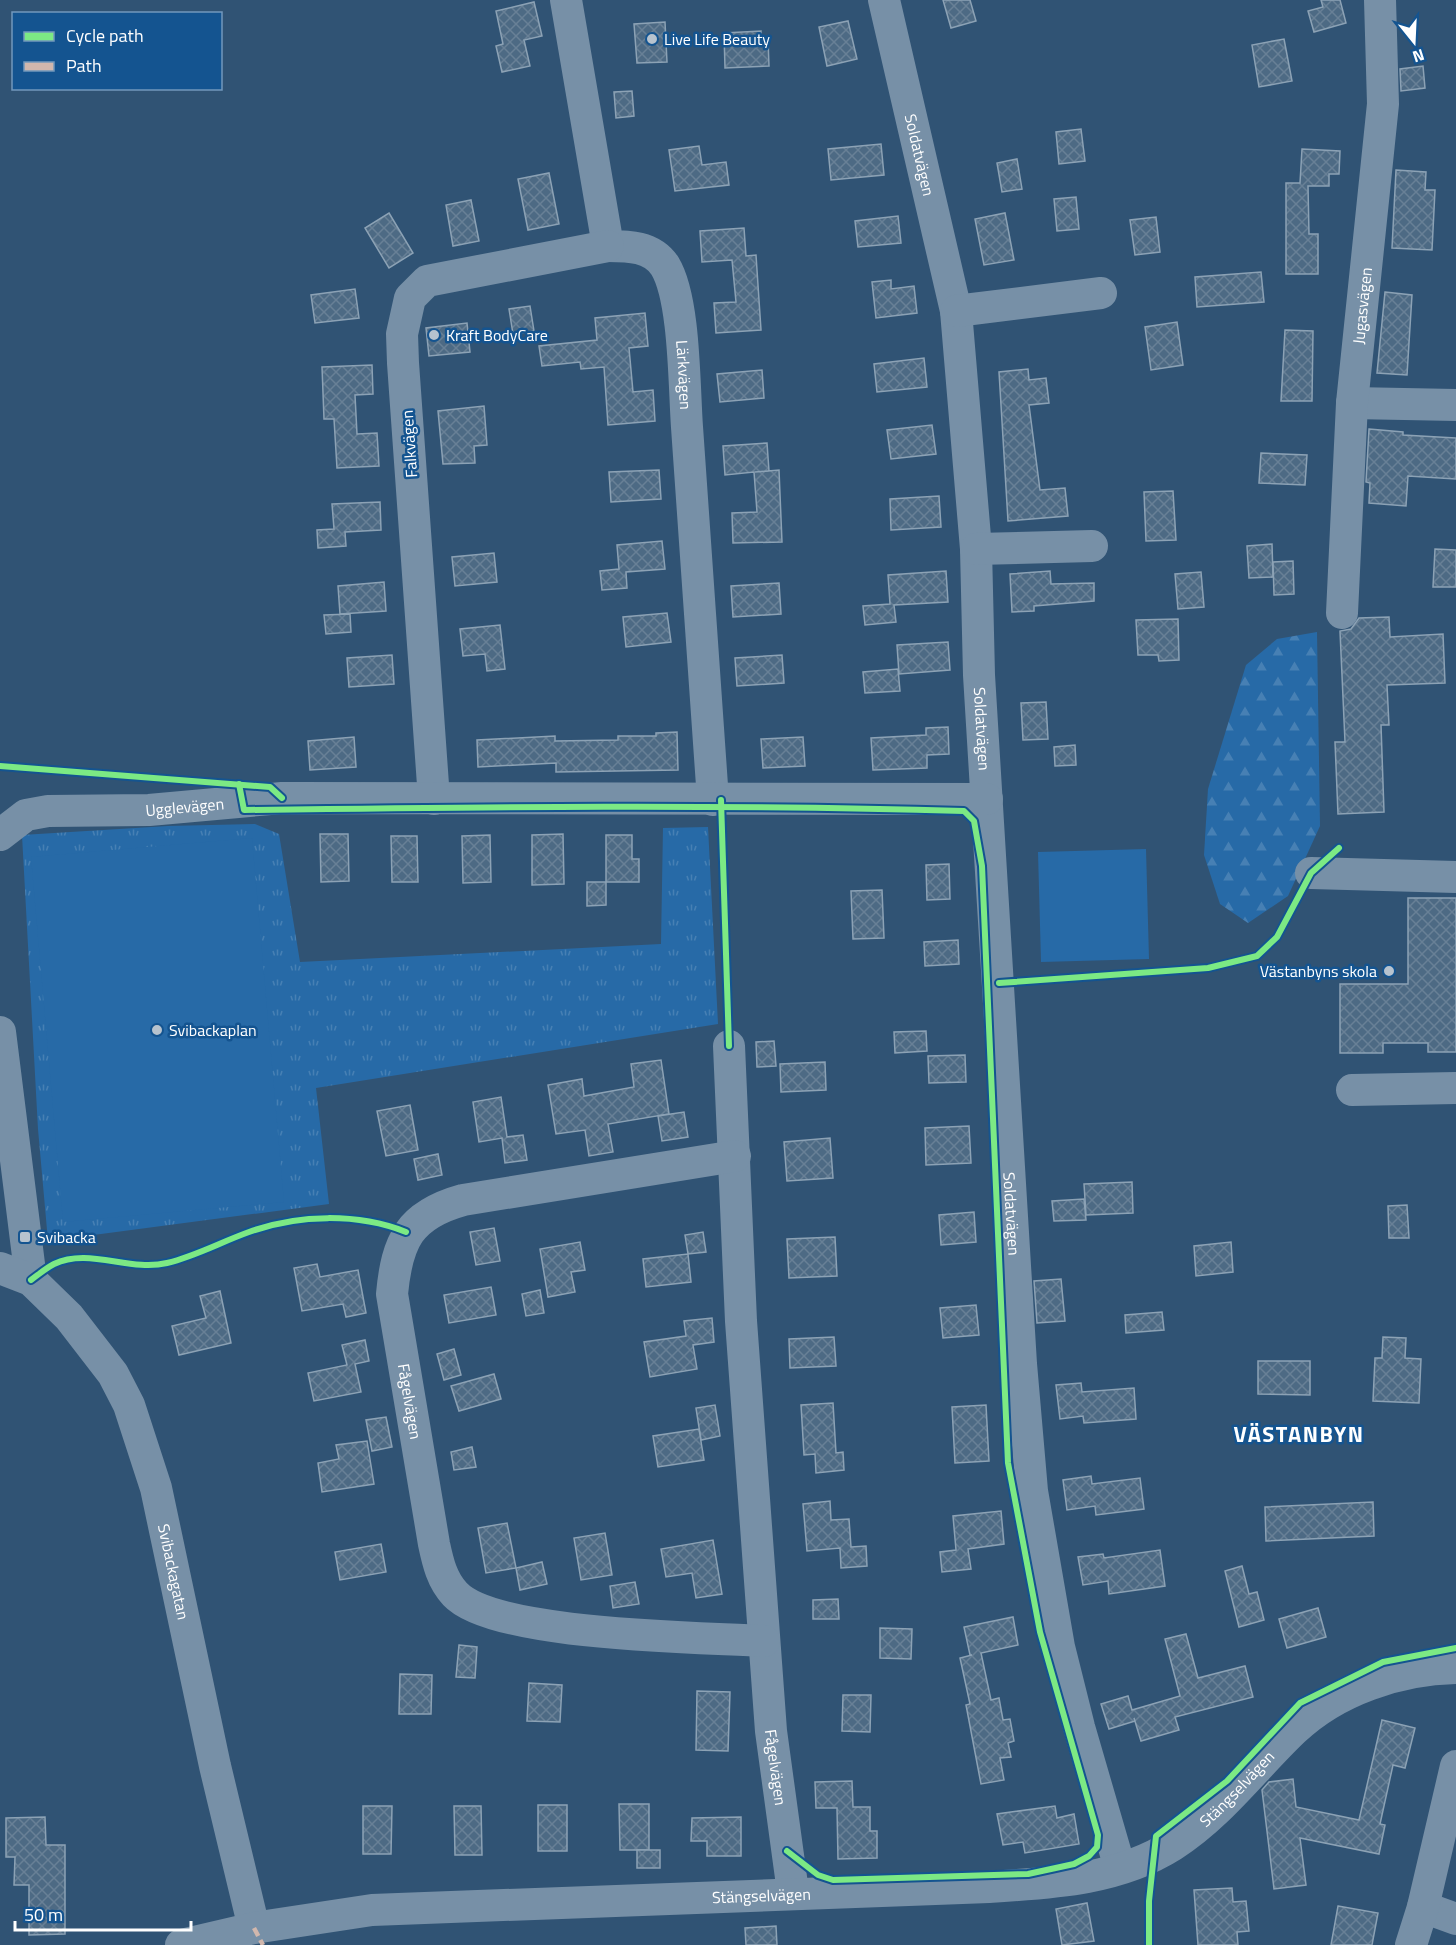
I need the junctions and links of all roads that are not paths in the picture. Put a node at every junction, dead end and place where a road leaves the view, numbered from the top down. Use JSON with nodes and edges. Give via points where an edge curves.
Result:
{"nodes":[{"id":1,"x":566,"y":0,"type":"edge"},
{"id":2,"x":884,"y":0,"type":"edge"},
{"id":3,"x":1380,"y":0,"type":"edge"},
{"id":4,"x":608,"y":246,"type":"junction"},
{"id":5,"x":1101,"y":293,"type":"dead end"},
{"id":6,"x":956,"y":311,"type":"junction"},
{"id":7,"x":1352,"y":403,"type":"junction"},
{"id":8,"x":1456,"y":405,"type":"edge"},
{"id":9,"x":1092,"y":546,"type":"dead end"},
{"id":10,"x":975,"y":549,"type":"junction"},
{"id":11,"x":1342,"y":613,"type":"dead end"},
{"id":12,"x":434,"y":799,"type":"junction"},
{"id":13,"x":987,"y":799,"type":"junction"},
{"id":14,"x":713,"y":800,"type":"junction"},
{"id":15,"x":0,"y":835,"type":"edge"},
{"id":16,"x":1311,"y":873,"type":"dead end"},
{"id":17,"x":1456,"y":877,"type":"edge"},
{"id":18,"x":0,"y":1032,"type":"edge"},
{"id":19,"x":729,"y":1047,"type":"dead end"},
{"id":20,"x":1456,"y":1088,"type":"edge"},
{"id":21,"x":1352,"y":1090,"type":"dead end"},
{"id":22,"x":735,"y":1156,"type":"junction"},
{"id":23,"x":0,"y":1268,"type":"edge"},
{"id":24,"x":31,"y":1280,"type":"junction"},
{"id":25,"x":764,"y":1641,"type":"junction"},
{"id":26,"x":1456,"y":1668,"type":"edge"},
{"id":27,"x":1456,"y":1766,"type":"edge"},
{"id":28,"x":1120,"y":1868,"type":"junction"},
{"id":29,"x":792,"y":1892,"type":"junction"},
{"id":30,"x":1423,"y":1907,"type":"junction"},
{"id":31,"x":1456,"y":1919,"type":"edge"},
{"id":32,"x":254,"y":1928,"type":"junction"},
{"id":33,"x":181,"y":1945,"type":"edge"},
{"id":34,"x":1412,"y":1945,"type":"edge"}],
"edges":[{"from":1,"to":4,"type":"street"},
{"from":2,"to":6,"type":"street","name":"Soldatvägen"},
{"from":3,"to":7,"type":"street","name":"Jugasvägen","via":[[1383,104]]},
{"from":4,"to":12,"type":"street","name":"Falkvägen","via":[[427,281],[410,298],[402,334],[403,363]]},
{"from":4,"to":14,"type":"street","name":"Lärkvägen","via":[[641,248],[654,254],[672,281],[683,366]]},
{"from":5,"to":6,"type":"street"},
{"from":6,"to":10,"type":"street","name":"Soldatvägen"},
{"from":7,"to":8,"type":"street"},
{"from":7,"to":11,"type":"street","name":"Jugasvägen"},
{"from":9,"to":10,"type":"street"},
{"from":10,"to":13,"type":"street","name":"Soldatvägen"},
{"from":12,"to":14,"type":"street","name":"Ugglevägen"},
{"from":12,"to":15,"type":"street","name":"Ugglevägen","via":[[282,798],[149,810],[48,811],[26,815]]},
{"from":13,"to":14,"type":"street","name":"Ugglevägen"},
{"from":13,"to":28,"type":"street","name":"Soldatvägen","via":[[1032,1491],[1059,1647]]},
{"from":16,"to":17,"type":"street"},
{"from":18,"to":24,"type":"street"},
{"from":19,"to":22,"type":"street","name":"Fågelvägen"},
{"from":20,"to":21,"type":"street"},
{"from":22,"to":25,"type":"street","name":"Fågelvägen","via":[[741,1321]]},
{"from":22,"to":25,"type":"street","name":"Fågelvägen","via":[[438,1207],[406,1232],[398,1253],[392,1294],[434,1544],[441,1575],[456,1595],[495,1616],[523,1622],[572,1629]]},
{"from":23,"to":24,"type":"street","name":"Svibackagatan"},
{"from":24,"to":32,"type":"street","name":"Svibackagatan","via":[[100,1354],[129,1405],[143,1443]]},
{"from":25,"to":29,"type":"street","name":"Fågelvägen","via":[[771,1731]]},
{"from":26,"to":28,"type":"street","name":"Stängselvägen","via":[[1401,1675],[1342,1696],[1294,1730],[1238,1790],[1191,1832],[1154,1855]]},
{"from":27,"to":30,"type":"street"},
{"from":28,"to":29,"type":"street","name":"Stängselvägen","via":[[1052,1883]]},
{"from":29,"to":32,"type":"street","name":"Stängselvägen","via":[[372,1910]]},
{"from":30,"to":31,"type":"street"},
{"from":30,"to":34,"type":"street"},
{"from":32,"to":33,"type":"street","name":"Stängselvägen"}]}
